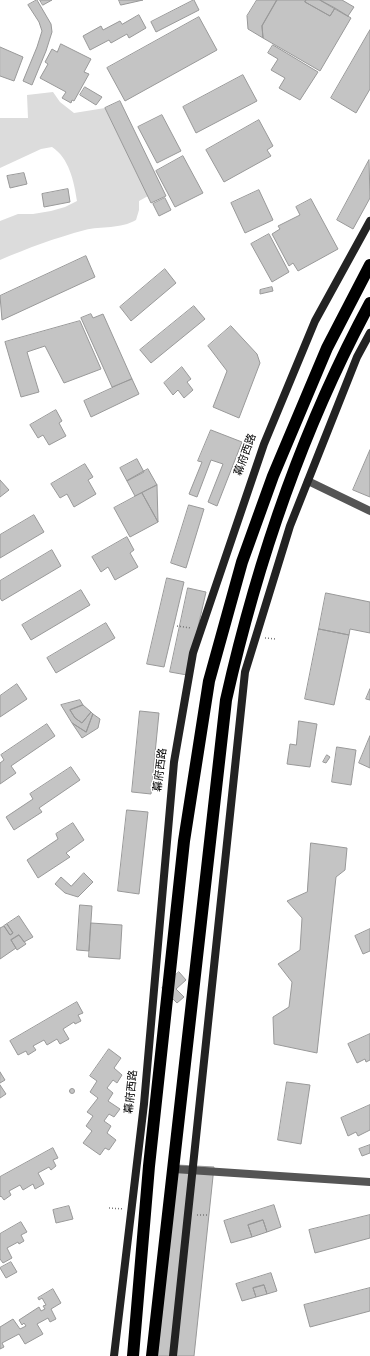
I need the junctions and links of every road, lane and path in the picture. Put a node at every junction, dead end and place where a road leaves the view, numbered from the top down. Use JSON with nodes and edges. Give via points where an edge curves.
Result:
{"nodes":[{"id":1,"x":370,"y":221,"type":"edge"},
{"id":2,"x":370,"y":265,"type":"edge"},
{"id":3,"x":370,"y":303,"type":"edge"},
{"id":4,"x":370,"y":333,"type":"edge"},
{"id":5,"x":308,"y":481,"type":"junction"},
{"id":6,"x":370,"y":511,"type":"edge"},
{"id":7,"x":174,"y":1169,"type":"junction"},
{"id":8,"x":193,"y":1171,"type":"junction"},
{"id":9,"x":370,"y":1182,"type":"edge"},
{"id":10,"x":114,"y":1356,"type":"edge"},
{"id":11,"x":132,"y":1356,"type":"edge"},
{"id":12,"x":152,"y":1356,"type":"edge"},
{"id":13,"x":173,"y":1356,"type":"edge"}],
"edges":[{"from":1,"to":10,"type":"main road","name":"幕府西路","via":[[315,321],[264,444],[193,653],[174,762],[144,1104]]},
{"from":2,"to":11,"type":"highway","via":[[327,348],[273,476],[242,562],[209,681],[183,849],[149,1166]]},
{"from":3,"to":7,"type":"highway","via":[[345,349],[289,482],[253,594],[231,676],[226,700]]},
{"from":4,"to":5,"type":"main road","via":[[357,357]]},
{"from":5,"to":6,"type":"street"},
{"from":5,"to":8,"type":"main road","via":[[290,526],[245,672]]},
{"from":7,"to":8,"type":"street"},
{"from":7,"to":12,"type":"highway"},
{"from":8,"to":9,"type":"street"},
{"from":8,"to":13,"type":"main road"}]}
